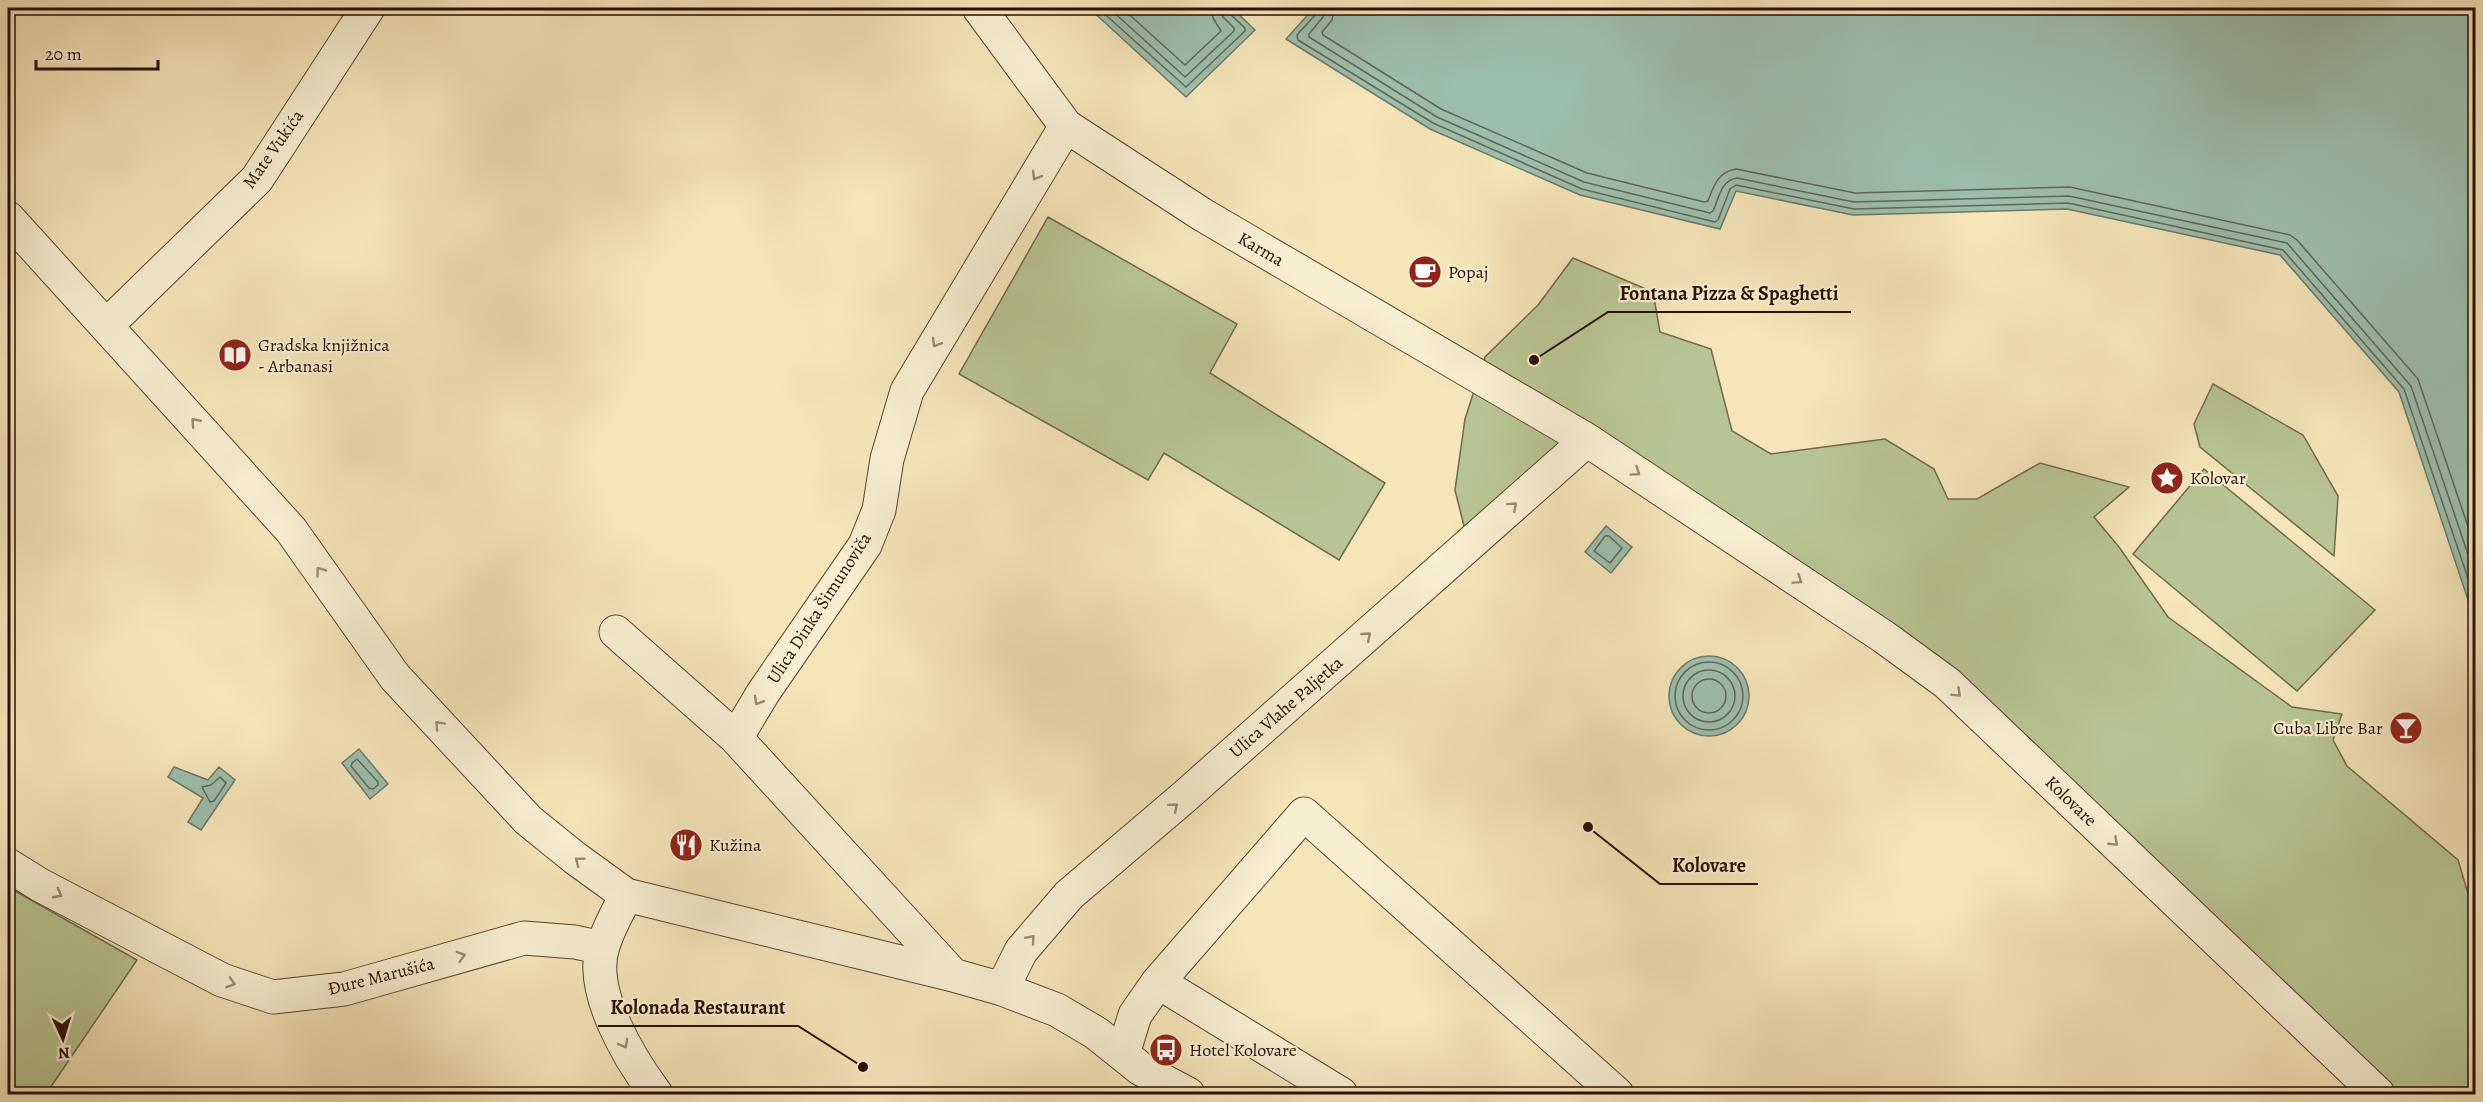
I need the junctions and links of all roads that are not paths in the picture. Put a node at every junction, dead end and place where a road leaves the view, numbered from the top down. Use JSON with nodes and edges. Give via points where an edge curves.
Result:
{"nodes":[{"id":1,"x":368,"y":8,"type":"edge"},
{"id":2,"x":979,"y":8,"type":"edge"},
{"id":3,"x":1066,"y":126,"type":"junction"},
{"id":4,"x":8,"y":218,"type":"edge"},
{"id":5,"x":107,"y":325,"type":"junction"},
{"id":6,"x":1587,"y":440,"type":"junction"},
{"id":7,"x":616,"y":632,"type":"dead end"},
{"id":8,"x":736,"y":738,"type":"junction"},
{"id":9,"x":8,"y":865,"type":"edge"},
{"id":10,"x":626,"y":895,"type":"junction"},
{"id":11,"x":602,"y":948,"type":"junction"},
{"id":12,"x":953,"y":975,"type":"junction"},
{"id":13,"x":1158,"y":981,"type":"junction"},
{"id":14,"x":1002,"y":989,"type":"junction"},
{"id":15,"x":1132,"y":1073,"type":"edge"},
{"id":16,"x":656,"y":1095,"type":"edge"},
{"id":17,"x":1188,"y":1095,"type":"edge"},
{"id":18,"x":1341,"y":1095,"type":"edge"},
{"id":19,"x":1617,"y":1095,"type":"edge"},
{"id":20,"x":2378,"y":1095,"type":"edge"}],
"edges":[{"from":1,"to":5,"type":"street","name":"Mate Vukića","via":[[257,179]]},
{"from":2,"to":3,"type":"street","name":"Karma"},
{"from":3,"to":6,"type":"street","name":"Karma","via":[[1203,216]]},
{"from":3,"to":8,"type":"street","name":"Ulica Dinka Šimunoviča","one_way":true,"via":[[908,391],[887,459],[879,510],[865,545]]},
{"from":4,"to":5,"type":"street"},
{"from":10,"to":5,"type":"street","one_way":true,"via":[[528,820],[395,677],[291,530]]},
{"from":14,"to":6,"type":"street","name":"Ulica Vlahe Paljetka","one_way":true,"via":[[1020,951],[1069,895]]},
{"from":6,"to":20,"type":"street","name":"Kolovare","one_way":true,"via":[[1947,683]]},
{"from":7,"to":8,"type":"street"},
{"from":8,"to":12,"type":"street"},
{"from":9,"to":11,"type":"street","name":"Đure Marušića","one_way":true,"via":[[222,980],[273,997],[344,988],[524,938]]},
{"from":10,"to":11,"type":"street"},
{"from":10,"to":12,"type":"street"},
{"from":11,"to":16,"type":"street","one_way":true,"via":[[600,981],[614,1026]]},
{"from":12,"to":14,"type":"street"},
{"from":13,"to":15,"type":"street","via":[[1135,1016]]},
{"from":13,"to":18,"type":"street"},
{"from":13,"to":19,"type":"street","via":[[1304,814]]},
{"from":14,"to":15,"type":"street","via":[[1057,1010],[1096,1033]]},
{"from":15,"to":17,"type":"street"}]}
